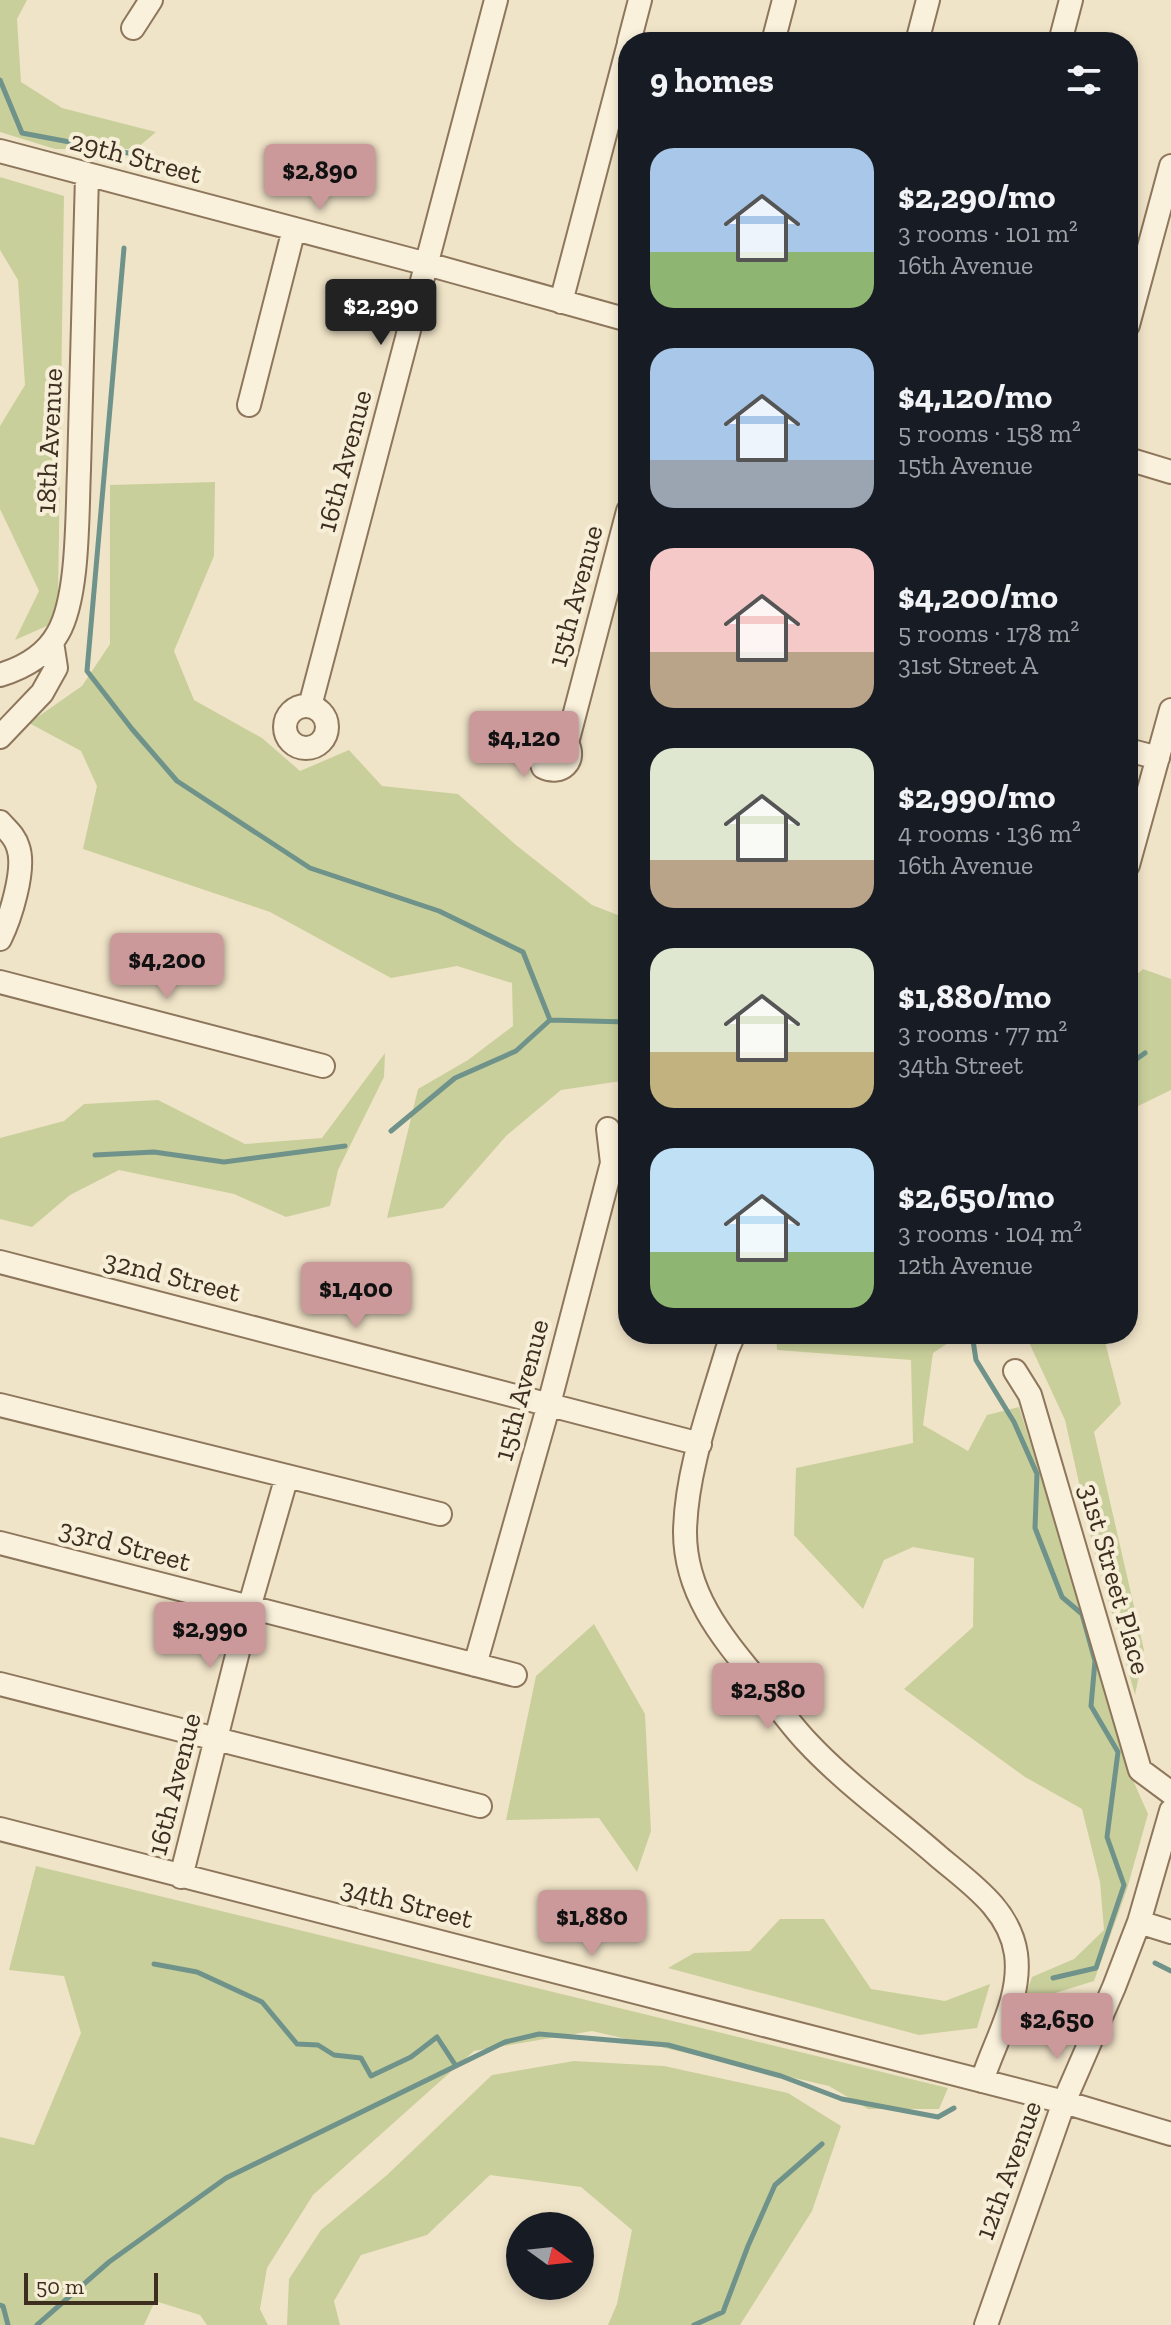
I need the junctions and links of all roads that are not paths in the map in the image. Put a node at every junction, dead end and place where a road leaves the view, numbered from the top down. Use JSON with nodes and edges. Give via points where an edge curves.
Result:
{"nodes":[{"id":1,"x":151,"y":0,"type":"edge"},
{"id":2,"x":496,"y":0,"type":"edge"},
{"id":3,"x":640,"y":0,"type":"edge"},
{"id":4,"x":784,"y":0,"type":"edge"},
{"id":5,"x":928,"y":0,"type":"edge"},
{"id":6,"x":1071,"y":0,"type":"edge"},
{"id":7,"x":133,"y":28,"type":"dead end"},
{"id":8,"x":632,"y":32,"type":"edge"},
{"id":9,"x":776,"y":32,"type":"edge"},
{"id":10,"x":920,"y":32,"type":"edge"},
{"id":11,"x":1063,"y":32,"type":"edge"},
{"id":12,"x":618,"y":86,"type":"edge"},
{"id":13,"x":0,"y":151,"type":"edge"},
{"id":14,"x":1171,"y":166,"type":"edge"},
{"id":15,"x":87,"y":176,"type":"junction"},
{"id":16,"x":294,"y":229,"type":"junction"},
{"id":17,"x":427,"y":264,"type":"junction"},
{"id":18,"x":1138,"y":288,"type":"edge"},
{"id":19,"x":561,"y":302,"type":"junction"},
{"id":20,"x":618,"y":317,"type":"edge"},
{"id":21,"x":249,"y":405,"type":"dead end"},
{"id":22,"x":1138,"y":462,"type":"edge"},
{"id":23,"x":1171,"y":472,"type":"edge"},
{"id":24,"x":618,"y":549,"type":"edge"},
{"id":25,"x":52,"y":642,"type":"junction"},
{"id":26,"x":0,"y":675,"type":"edge"},
{"id":27,"x":310,"y":706,"type":"dead end"},
{"id":28,"x":1171,"y":710,"type":"edge"},
{"id":29,"x":0,"y":737,"type":"edge"},
{"id":30,"x":567,"y":743,"type":"dead end"},
{"id":31,"x":1138,"y":753,"type":"edge"},
{"id":32,"x":1158,"y":758,"type":"junction"},
{"id":33,"x":0,"y":822,"type":"edge"},
{"id":34,"x":1138,"y":829,"type":"edge"},
{"id":35,"x":0,"y":939,"type":"edge"},
{"id":36,"x":0,"y":982,"type":"edge"},
{"id":37,"x":323,"y":1066,"type":"dead end"},
{"id":38,"x":608,"y":1129,"type":"dead end"},
{"id":39,"x":0,"y":1262,"type":"edge"},
{"id":40,"x":731,"y":1344,"type":"edge"},
{"id":41,"x":1015,"y":1371,"type":"dead end"},
{"id":42,"x":549,"y":1404,"type":"junction"},
{"id":43,"x":0,"y":1405,"type":"edge"},
{"id":44,"x":700,"y":1444,"type":"junction"},
{"id":45,"x":287,"y":1476,"type":"junction"},
{"id":46,"x":440,"y":1514,"type":"dead end"},
{"id":47,"x":0,"y":1543,"type":"edge"},
{"id":48,"x":249,"y":1608,"type":"junction"},
{"id":49,"x":475,"y":1665,"type":"junction"},
{"id":50,"x":515,"y":1675,"type":"dead end"},
{"id":51,"x":0,"y":1684,"type":"edge"},
{"id":52,"x":217,"y":1739,"type":"junction"},
{"id":53,"x":1171,"y":1793,"type":"edge"},
{"id":54,"x":480,"y":1806,"type":"dead end"},
{"id":55,"x":1171,"y":1811,"type":"edge"},
{"id":56,"x":0,"y":1829,"type":"edge"},
{"id":57,"x":181,"y":1877,"type":"junction"},
{"id":58,"x":1139,"y":1922,"type":"junction"},
{"id":59,"x":1171,"y":1932,"type":"edge"},
{"id":60,"x":982,"y":2081,"type":"junction"},
{"id":61,"x":1064,"y":2102,"type":"junction"},
{"id":62,"x":1171,"y":2134,"type":"edge"},
{"id":63,"x":986,"y":2325,"type":"edge"}],
"edges":[{"from":1,"to":7,"type":"street"},
{"from":2,"to":17,"type":"street","name":"16th Avenue"},
{"from":3,"to":8,"type":"street"},
{"from":4,"to":9,"type":"street"},
{"from":5,"to":10,"type":"street"},
{"from":6,"to":11,"type":"street"},
{"from":12,"to":19,"type":"street"},
{"from":13,"to":15,"type":"street","name":"29th Street"},
{"from":14,"to":18,"type":"street"},
{"from":15,"to":16,"type":"street","name":"29th Street"},
{"from":15,"to":25,"type":"street","name":"18th Avenue","via":[[71,588],[66,615]]},
{"from":16,"to":17,"type":"street","name":"29th Street"},
{"from":16,"to":21,"type":"street"},
{"from":17,"to":19,"type":"street","name":"29th Street"},
{"from":17,"to":27,"type":"street","name":"16th Avenue"},
{"from":19,"to":20,"type":"street","name":"29th Street"},
{"from":22,"to":23,"type":"street"},
{"from":24,"to":30,"type":"street","name":"15th Avenue"},
{"from":25,"to":26,"type":"street","name":"18th Avenue","via":[[35,659]]},
{"from":25,"to":29,"type":"street","via":[[56,668],[49,681]]},
{"from":28,"to":32,"type":"street"},
{"from":31,"to":32,"type":"street"},
{"from":32,"to":34,"type":"street"},
{"from":33,"to":35,"type":"street","via":[[20,851],[17,886]]},
{"from":36,"to":37,"type":"street"},
{"from":38,"to":42,"type":"street","name":"15th Avenue","via":[[612,1163]]},
{"from":39,"to":42,"type":"street","name":"32nd Street"},
{"from":40,"to":44,"type":"street"},
{"from":41,"to":53,"type":"street","name":"31st Street Place","via":[[1030,1395],[1140,1770]]},
{"from":42,"to":44,"type":"street","name":"32nd Street"},
{"from":42,"to":49,"type":"street","name":"15th Avenue"},
{"from":43,"to":45,"type":"street"},
{"from":44,"to":60,"type":"street","via":[[685,1535],[690,1574],[710,1619],[807,1742],[980,1892],[1005,1921],[1016,1953],[1015,1988]]},
{"from":45,"to":46,"type":"street"},
{"from":45,"to":48,"type":"street","name":"16th Avenue"},
{"from":47,"to":48,"type":"street","name":"33rd Street"},
{"from":48,"to":49,"type":"street","name":"33rd Street"},
{"from":48,"to":52,"type":"street","name":"16th Avenue"},
{"from":49,"to":50,"type":"street","name":"33rd Street"},
{"from":51,"to":52,"type":"street"},
{"from":52,"to":54,"type":"street"},
{"from":52,"to":57,"type":"street","name":"16th Avenue"},
{"from":55,"to":58,"type":"street","name":"12th Avenue"},
{"from":56,"to":57,"type":"street","name":"34th Street"},
{"from":57,"to":60,"type":"street","name":"34th Street"},
{"from":58,"to":59,"type":"street"},
{"from":58,"to":61,"type":"street","name":"12th Avenue"},
{"from":60,"to":61,"type":"street","name":"34th Street"},
{"from":61,"to":62,"type":"street","name":"34th Street"},
{"from":61,"to":63,"type":"street","name":"12th Avenue"}]}
